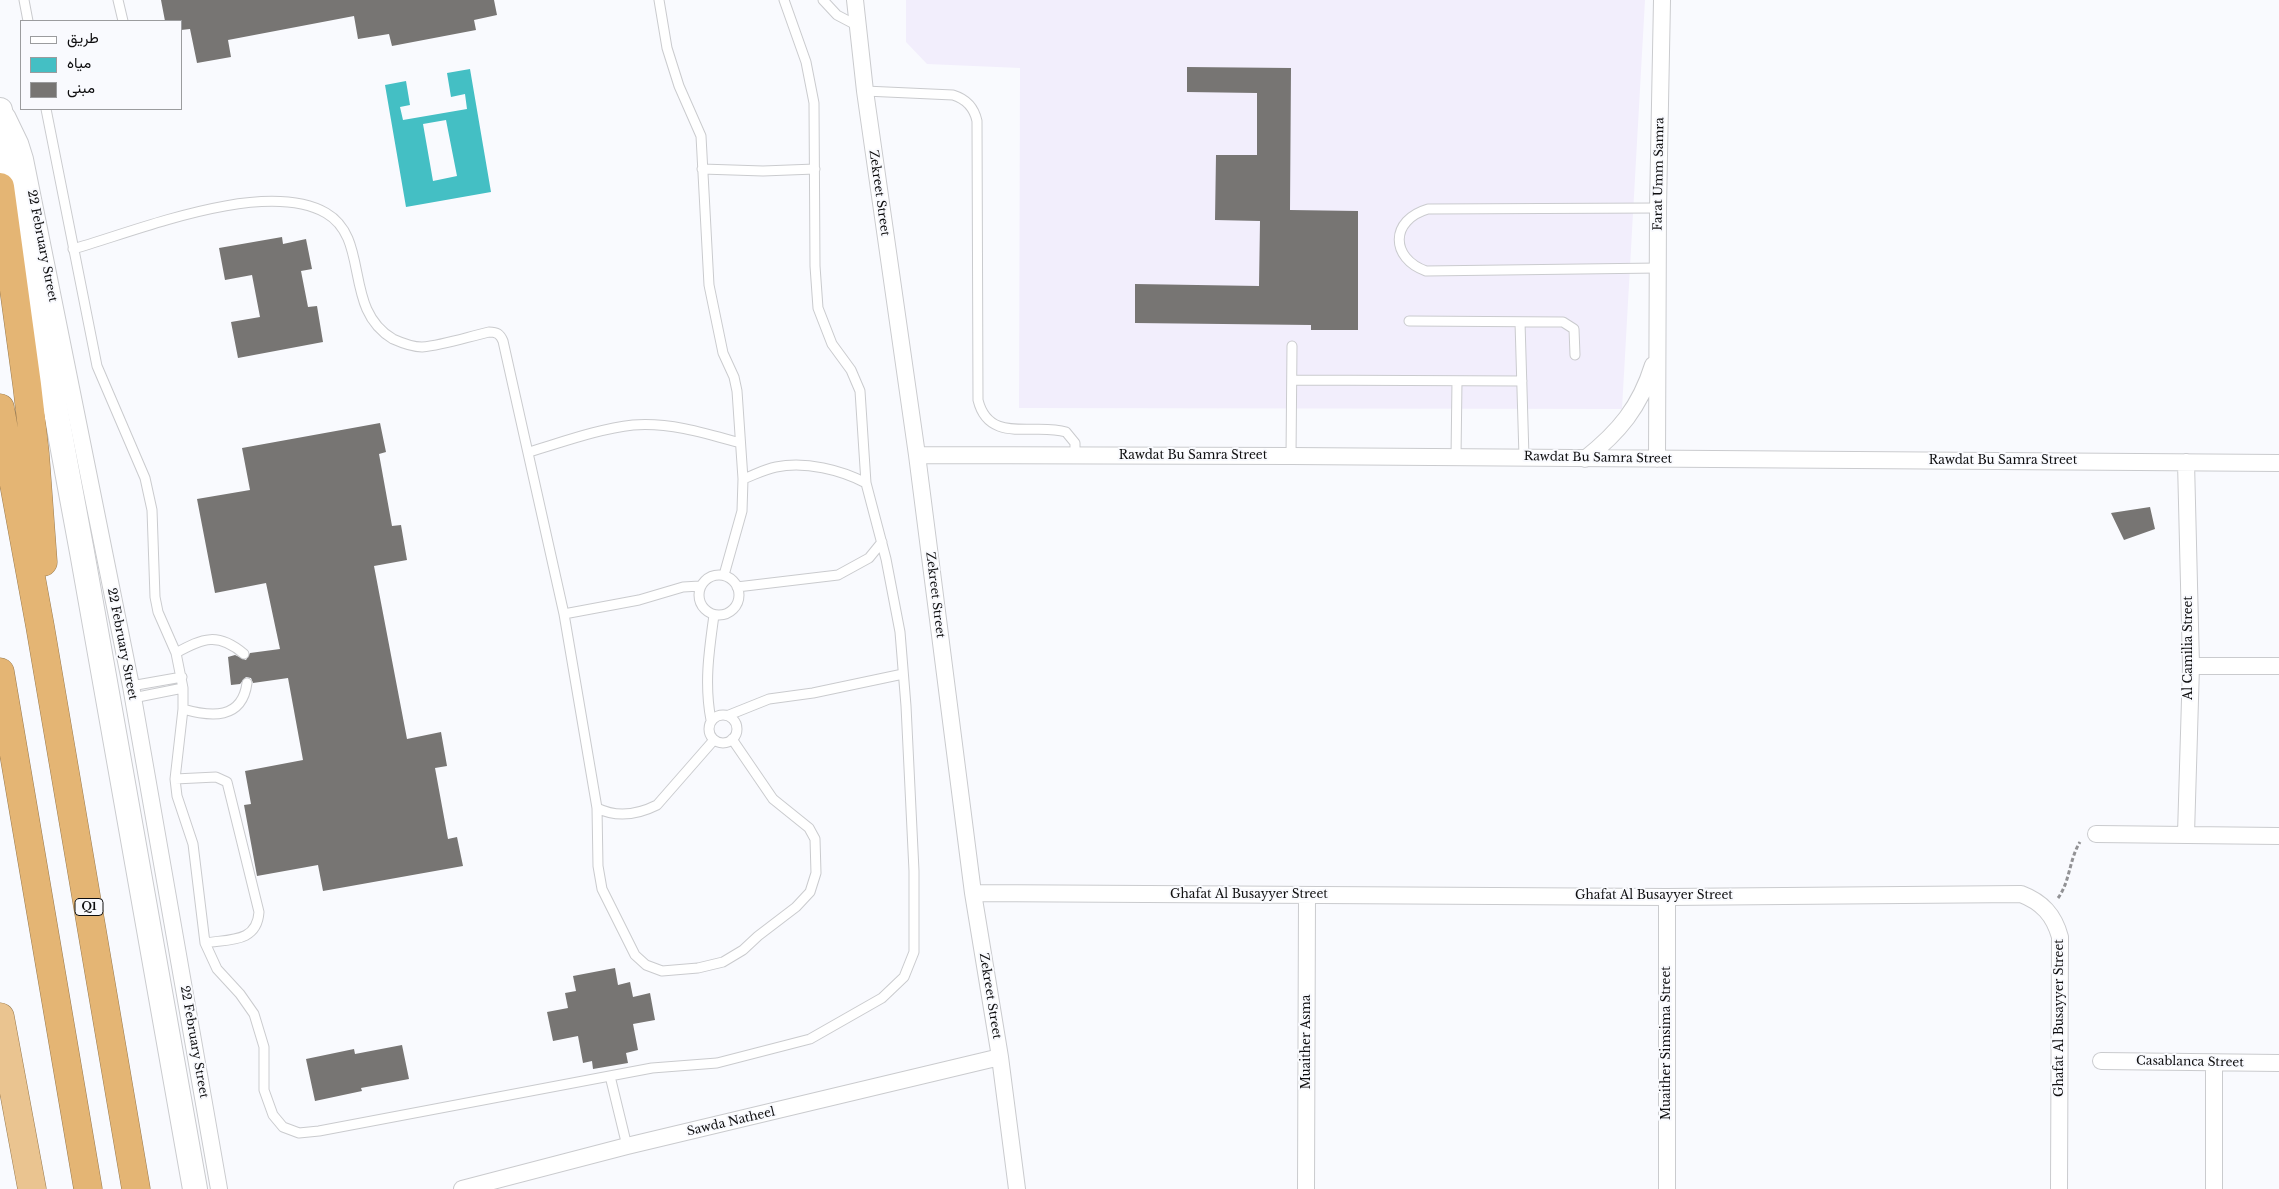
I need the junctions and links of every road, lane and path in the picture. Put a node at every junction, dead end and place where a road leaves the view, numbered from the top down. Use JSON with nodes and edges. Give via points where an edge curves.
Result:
{"nodes":[{"id":1,"x":24,"y":0,"type":"edge"},
{"id":2,"x":118,"y":0,"type":"edge"},
{"id":3,"x":659,"y":0,"type":"edge"},
{"id":4,"x":784,"y":0,"type":"edge"},
{"id":5,"x":822,"y":0,"type":"edge"},
{"id":6,"x":854,"y":0,"type":"edge"},
{"id":7,"x":1662,"y":0,"type":"edge"},
{"id":8,"x":28,"y":20,"type":"edge"},
{"id":9,"x":122,"y":20,"type":"edge"},
{"id":10,"x":856,"y":24,"type":"junction"},
{"id":11,"x":865,"y":91,"type":"junction"},
{"id":12,"x":0,"y":105,"type":"edge"},
{"id":13,"x":0,"y":110,"type":"edge"},
{"id":14,"x":46,"y":110,"type":"edge"},
{"id":15,"x":702,"y":169,"type":"junction"},
{"id":16,"x":815,"y":169,"type":"junction"},
{"id":17,"x":0,"y":187,"type":"edge"},
{"id":18,"x":1658,"y":208,"type":"junction"},
{"id":19,"x":73,"y":249,"type":"junction"},
{"id":20,"x":1658,"y":268,"type":"junction"},
{"id":21,"x":1409,"y":321,"type":"dead end"},
{"id":22,"x":1520,"y":322,"type":"junction"},
{"id":23,"x":1292,"y":346,"type":"dead end"},
{"id":24,"x":1658,"y":349,"type":"junction"},
{"id":25,"x":1575,"y":356,"type":"dead end"},
{"id":26,"x":1292,"y":380,"type":"junction"},
{"id":27,"x":1457,"y":381,"type":"junction"},
{"id":28,"x":1522,"y":381,"type":"junction"},
{"id":29,"x":0,"y":408,"type":"edge"},
{"id":30,"x":740,"y":442,"type":"junction"},
{"id":31,"x":529,"y":452,"type":"junction"},
{"id":32,"x":918,"y":456,"type":"junction"},
{"id":33,"x":1076,"y":456,"type":"junction"},
{"id":34,"x":1290,"y":456,"type":"junction"},
{"id":35,"x":1456,"y":457,"type":"junction"},
{"id":36,"x":1524,"y":458,"type":"junction"},
{"id":37,"x":1585,"y":459,"type":"junction"},
{"id":38,"x":1657,"y":459,"type":"junction"},
{"id":39,"x":2186,"y":462,"type":"junction"},
{"id":40,"x":2279,"y":463,"type":"edge"},
{"id":41,"x":743,"y":479,"type":"junction"},
{"id":42,"x":866,"y":483,"type":"junction"},
{"id":43,"x":882,"y":542,"type":"junction"},
{"id":44,"x":724,"y":576,"type":"junction"},
{"id":45,"x":700,"y":586,"type":"junction"},
{"id":46,"x":737,"y":587,"type":"junction"},
{"id":47,"x":564,"y":614,"type":"junction"},
{"id":48,"x":714,"y":615,"type":"junction"},
{"id":49,"x":40,"y":626,"type":"junction"},
{"id":50,"x":176,"y":653,"type":"junction"},
{"id":51,"x":244,"y":654,"type":"dead end"},
{"id":52,"x":2191,"y":666,"type":"junction"},
{"id":53,"x":2279,"y":666,"type":"edge"},
{"id":54,"x":0,"y":672,"type":"edge"},
{"id":55,"x":903,"y":674,"type":"junction"},
{"id":56,"x":182,"y":677,"type":"junction"},
{"id":57,"x":247,"y":684,"type":"dead end"},
{"id":58,"x":183,"y":688,"type":"junction"},
{"id":59,"x":132,"y":692,"type":"junction"},
{"id":60,"x":184,"y":709,"type":"junction"},
{"id":61,"x":729,"y":715,"type":"junction"},
{"id":62,"x":712,"y":720,"type":"junction"},
{"id":63,"x":732,"y":739,"type":"junction"},
{"id":64,"x":713,"y":741,"type":"junction"},
{"id":65,"x":175,"y":779,"type":"junction"},
{"id":66,"x":597,"y":808,"type":"junction"},
{"id":67,"x":2096,"y":834,"type":"joint"},
{"id":68,"x":2186,"y":834,"type":"junction"},
{"id":69,"x":2279,"y":836,"type":"edge"},
{"id":70,"x":973,"y":894,"type":"junction"},
{"id":71,"x":1307,"y":895,"type":"junction"},
{"id":72,"x":1667,"y":897,"type":"junction"},
{"id":73,"x":2046,"y":908,"type":"junction"},
{"id":74,"x":205,"y":943,"type":"junction"},
{"id":75,"x":0,"y":1017,"type":"edge"},
{"id":76,"x":1000,"y":1057,"type":"junction"},
{"id":77,"x":2101,"y":1061,"type":"dead end"},
{"id":78,"x":2214,"y":1063,"type":"junction"},
{"id":79,"x":2279,"y":1063,"type":"edge"},
{"id":80,"x":610,"y":1076,"type":"junction"},
{"id":81,"x":627,"y":1146,"type":"junction"},
{"id":82,"x":32,"y":1189,"type":"edge"},
{"id":83,"x":88,"y":1189,"type":"edge"},
{"id":84,"x":136,"y":1189,"type":"edge"},
{"id":85,"x":195,"y":1189,"type":"edge"},
{"id":86,"x":220,"y":1189,"type":"edge"},
{"id":87,"x":462,"y":1189,"type":"edge"},
{"id":88,"x":1017,"y":1189,"type":"edge"},
{"id":89,"x":1306,"y":1189,"type":"edge"},
{"id":90,"x":1667,"y":1189,"type":"edge"},
{"id":91,"x":2059,"y":1189,"type":"edge"},
{"id":92,"x":2214,"y":1189,"type":"edge"}],
"edges":[{"from":1,"to":8,"type":"lane"},
{"from":2,"to":9,"type":"lane"},
{"from":3,"to":15,"type":"lane","via":[[667,48],[679,86],[701,136]]},
{"from":4,"to":16,"type":"lane","via":[[806,62],[814,103]]},
{"from":5,"to":10,"type":"lane","via":[[837,15]]},
{"from":6,"to":10,"type":"street","name":"Zekreet Street"},
{"from":7,"to":18,"type":"street","name":"Farat Umm Samra"},
{"from":10,"to":11,"type":"street","name":"Zekreet Street"},
{"from":11,"to":32,"type":"street","name":"Zekreet Street"},
{"from":11,"to":33,"type":"lane","via":[[953,95],[972,107],[977,120],[980,407],[989,420],[1005,428],[1066,432],[1075,442]]},
{"from":12,"to":59,"type":"street","name":"22 February Street","via":[[14,128],[25,159]]},
{"from":13,"to":85,"type":"main road","name":"22 February Street"},
{"from":14,"to":19,"type":"lane"},
{"from":15,"to":16,"type":"lane"},
{"from":15,"to":30,"type":"lane","via":[[709,285],[723,353],[734,377]]},
{"from":16,"to":42,"type":"lane","via":[[818,308],[832,344],[851,370],[860,391]]},
{"from":17,"to":49,"type":"highway","via":[[35,454],[43,553]]},
{"from":18,"to":20,"type":"street","name":"Farat Umm Samra"},
{"from":18,"to":20,"type":"lane","via":[[1428,209],[1405,221],[1399,246],[1404,258],[1426,271]]},
{"from":19,"to":31,"type":"lane","via":[[209,208],[276,202],[309,206],[328,214],[342,228],[352,248],[364,306],[375,326],[388,336],[402,344],[421,347],[489,332],[500,336]]},
{"from":19,"to":50,"type":"lane","via":[[97,366],[145,478],[152,510],[155,597]]},
{"from":20,"to":24,"type":"street","name":"Farat Umm Samra"},
{"from":21,"to":22,"type":"lane"},
{"from":22,"to":25,"type":"lane","via":[[1568,323],[1574,329]]},
{"from":22,"to":28,"type":"lane"},
{"from":23,"to":26,"type":"lane"},
{"from":24,"to":37,"type":"street","name":"Farat Umm Samra","via":[[1648,381],[1632,412],[1611,438]]},
{"from":24,"to":38,"type":"street","name":"Farat Umm Samra"},
{"from":26,"to":27,"type":"lane"},
{"from":26,"to":34,"type":"lane"},
{"from":27,"to":28,"type":"lane"},
{"from":27,"to":35,"type":"lane"},
{"from":28,"to":36,"type":"lane"},
{"from":29,"to":49,"type":"highway","number":"Q1"},
{"from":30,"to":31,"type":"lane","via":[[676,427],[635,425],[598,431]]},
{"from":30,"to":41,"type":"lane"},
{"from":31,"to":47,"type":"lane"},
{"from":32,"to":33,"type":"street","name":"Rawdat Bu Samra Street"},
{"from":32,"to":70,"type":"street","name":"Zekreet Street"},
{"from":33,"to":34,"type":"street","name":"Rawdat Bu Samra Street"},
{"from":34,"to":35,"type":"street","name":"Rawdat Bu Samra Street"},
{"from":35,"to":36,"type":"street","name":"Rawdat Bu Samra Street"},
{"from":36,"to":37,"type":"street","name":"Rawdat Bu Samra Street"},
{"from":37,"to":38,"type":"street","name":"Rawdat Bu Samra Street"},
{"from":38,"to":39,"type":"street","name":"Rawdat Bu Samra Street"},
{"from":39,"to":40,"type":"street","name":"Rawdat Bu Samra Street"},
{"from":39,"to":52,"type":"street","name":"Al Camilia Street"},
{"from":41,"to":42,"type":"lane","via":[[776,467],[809,465],[853,476]]},
{"from":41,"to":44,"type":"lane","via":[[742,511]]},
{"from":42,"to":43,"type":"lane"},
{"from":43,"to":46,"type":"lane","via":[[870,558],[838,576]]},
{"from":43,"to":55,"type":"lane","via":[[900,632]]},
{"from":44,"to":45,"type":"lane","via":[[706,579]]},
{"from":44,"to":46,"type":"lane"},
{"from":45,"to":47,"type":"lane"},
{"from":45,"to":48,"type":"lane","via":[[700,604]]},
{"from":46,"to":48,"type":"lane","via":[[737,605],[731,612]]},
{"from":47,"to":66,"type":"lane"},
{"from":48,"to":62,"type":"lane","via":[[706,671]]},
{"from":49,"to":84,"type":"highway","number":"Q1"},
{"from":50,"to":51,"type":"lane","via":[[207,639],[221,640]]},
{"from":50,"to":56,"type":"lane"},
{"from":52,"to":53,"type":"street"},
{"from":52,"to":68,"type":"street","name":"Al Camilia Street"},
{"from":54,"to":83,"type":"highway"},
{"from":55,"to":61,"type":"lane","via":[[769,699]]},
{"from":55,"to":80,"type":"lane","via":[[914,871],[914,952],[904,977],[882,998],[810,1039],[717,1063],[652,1068]]},
{"from":56,"to":58,"type":"lane"},
{"from":56,"to":59,"type":"lane"},
{"from":57,"to":60,"type":"lane","via":[[246,695],[227,712],[214,716]]},
{"from":58,"to":59,"type":"lane"},
{"from":58,"to":60,"type":"lane"},
{"from":59,"to":86,"type":"street","name":"22 February Street"},
{"from":60,"to":65,"type":"lane"},
{"from":61,"to":62,"type":"lane"},
{"from":61,"to":63,"type":"lane","via":[[738,727]]},
{"from":62,"to":64,"type":"lane","via":[[708,732]]},
{"from":63,"to":64,"type":"lane","via":[[722,743]]},
{"from":63,"to":66,"type":"lane","via":[[773,799],[809,828],[815,839],[817,856],[810,892],[743,950],[723,962],[662,971],[646,965],[635,955],[602,889],[598,866]]},
{"from":64,"to":66,"type":"lane","via":[[657,805],[627,814],[609,814]]},
{"from":65,"to":74,"type":"lane","via":[[177,796],[193,844]]},
{"from":65,"to":74,"type":"lane","via":[[216,778],[227,782],[259,912],[253,932],[243,937]]},
{"from":67,"to":68,"type":"street"},
{"from":67,"to":73,"type":"path","via":[[2080,842],[2073,854],[2065,888]]},
{"from":68,"to":69,"type":"street"},
{"from":70,"to":71,"type":"street","name":"Ghafat Al Busayyer Street"},
{"from":70,"to":76,"type":"street","name":"Zekreet Street"},
{"from":71,"to":72,"type":"street","name":"Ghafat Al Busayyer Street"},
{"from":71,"to":89,"type":"street","name":"Muaither Asma"},
{"from":72,"to":73,"type":"street","name":"Ghafat Al Busayyer Street","via":[[2008,894],[2032,898]]},
{"from":72,"to":90,"type":"street","name":"Muaither Simsima Street"},
{"from":73,"to":91,"type":"street","name":"Ghafat Al Busayyer Street","via":[[2057,925],[2060,937]]},
{"from":74,"to":80,"type":"lane","via":[[217,968],[254,1014],[264,1047],[264,1090],[273,1115],[283,1127],[299,1133]]},
{"from":75,"to":82,"type":"highway"},
{"from":76,"to":81,"type":"street","name":"Sawda Natheel"},
{"from":76,"to":88,"type":"street","name":"Zekreet Street"},
{"from":77,"to":78,"type":"street","name":"Casablanca Street"},
{"from":78,"to":79,"type":"street","name":"Casablanca Street"},
{"from":78,"to":92,"type":"street"},
{"from":80,"to":81,"type":"lane"},
{"from":81,"to":87,"type":"street","name":"Sawda Natheel"}]}
